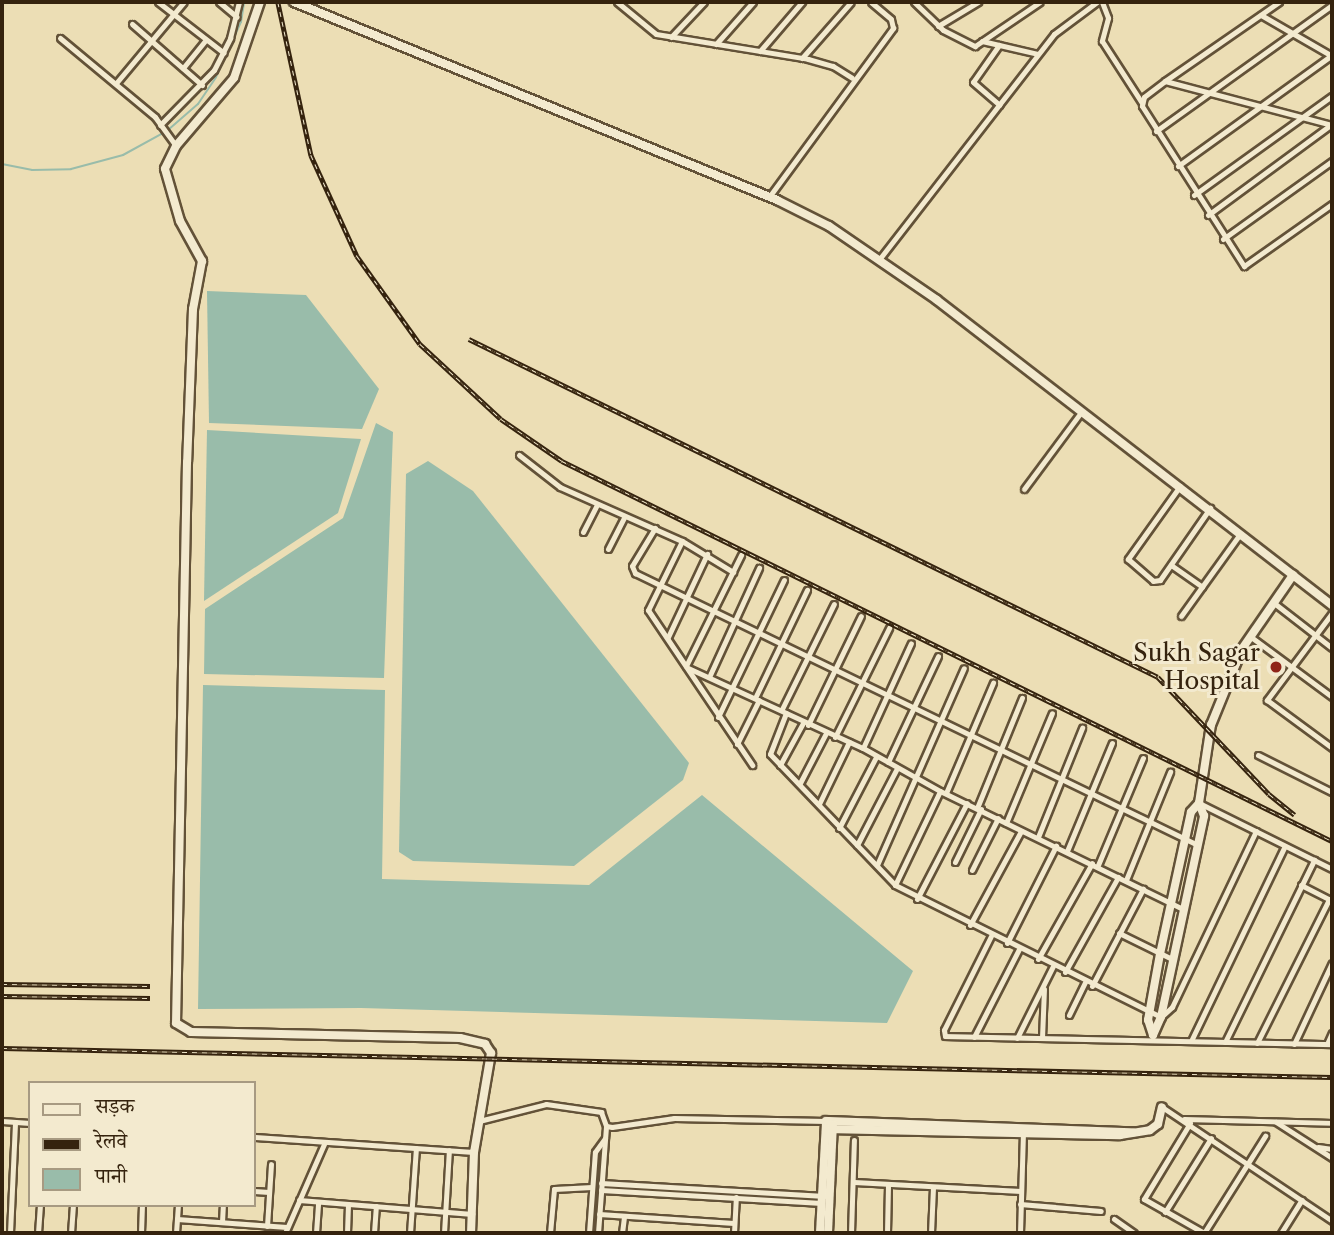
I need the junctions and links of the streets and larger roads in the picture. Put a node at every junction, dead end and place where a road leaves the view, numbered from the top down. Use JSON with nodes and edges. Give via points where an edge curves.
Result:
{"nodes":[{"id":1,"x":158,"y":2,"type":"edge"},
{"id":2,"x":184,"y":2,"type":"edge"},
{"id":3,"x":219,"y":2,"type":"edge"},
{"id":4,"x":239,"y":2,"type":"edge"},
{"id":5,"x":260,"y":2,"type":"edge"},
{"id":6,"x":295,"y":2,"type":"edge"},
{"id":7,"x":617,"y":2,"type":"edge"},
{"id":8,"x":704,"y":2,"type":"edge"},
{"id":9,"x":753,"y":2,"type":"edge"},
{"id":10,"x":802,"y":2,"type":"edge"},
{"id":11,"x":851,"y":2,"type":"edge"},
{"id":12,"x":872,"y":2,"type":"edge"},
{"id":13,"x":915,"y":2,"type":"edge"},
{"id":14,"x":978,"y":2,"type":"edge"},
{"id":15,"x":1040,"y":2,"type":"edge"},
{"id":16,"x":1099,"y":2,"type":"edge"},
{"id":17,"x":1279,"y":2,"type":"edge"},
{"id":18,"x":1332,"y":5,"type":"edge"},
{"id":19,"x":174,"y":13,"type":"junction"},
{"id":20,"x":1261,"y":15,"type":"junction"},
{"id":21,"x":237,"y":17,"type":"junction"},
{"id":22,"x":132,"y":24,"type":"dead end"},
{"id":23,"x":938,"y":26,"type":"junction"},
{"id":24,"x":1292,"y":34,"type":"junction"},
{"id":25,"x":60,"y":37,"type":"dead end"},
{"id":26,"x":671,"y":37,"type":"junction"},
{"id":27,"x":206,"y":40,"type":"junction"},
{"id":28,"x":151,"y":41,"type":"junction"},
{"id":29,"x":982,"y":41,"type":"junction"},
{"id":30,"x":715,"y":44,"type":"junction"},
{"id":31,"x":999,"y":45,"type":"junction"},
{"id":32,"x":760,"y":51,"type":"junction"},
{"id":33,"x":224,"y":53,"type":"junction"},
{"id":34,"x":1038,"y":54,"type":"junction"},
{"id":35,"x":1332,"y":56,"type":"edge"},
{"id":36,"x":802,"y":58,"type":"junction"},
{"id":37,"x":183,"y":68,"type":"junction"},
{"id":38,"x":852,"y":78,"type":"junction"},
{"id":39,"x":1165,"y":81,"type":"junction"},
{"id":40,"x":117,"y":82,"type":"junction"},
{"id":41,"x":202,"y":85,"type":"junction"},
{"id":42,"x":1210,"y":93,"type":"junction"},
{"id":43,"x":1332,"y":96,"type":"edge"},
{"id":44,"x":1142,"y":103,"type":"junction"},
{"id":45,"x":999,"y":105,"type":"junction"},
{"id":46,"x":1261,"y":106,"type":"junction"},
{"id":47,"x":1302,"y":117,"type":"junction"},
{"id":48,"x":1332,"y":124,"type":"edge"},
{"id":49,"x":162,"y":127,"type":"junction"},
{"id":50,"x":1156,"y":131,"type":"junction"},
{"id":51,"x":176,"y":146,"type":"junction"},
{"id":52,"x":1332,"y":161,"type":"edge"},
{"id":53,"x":1178,"y":166,"type":"junction"},
{"id":54,"x":1194,"y":195,"type":"junction"},
{"id":55,"x":769,"y":197,"type":"junction"},
{"id":56,"x":1332,"y":204,"type":"edge"},
{"id":57,"x":1208,"y":215,"type":"junction"},
{"id":58,"x":1223,"y":239,"type":"junction"},
{"id":59,"x":881,"y":257,"type":"junction"},
{"id":60,"x":1082,"y":411,"type":"junction"},
{"id":61,"x":519,"y":455,"type":"dead end"},
{"id":62,"x":1180,"y":486,"type":"junction"},
{"id":63,"x":1024,"y":489,"type":"dead end"},
{"id":64,"x":597,"y":505,"type":"junction"},
{"id":65,"x":1210,"y":508,"type":"junction"},
{"id":66,"x":624,"y":518,"type":"junction"},
{"id":67,"x":656,"y":528,"type":"junction"},
{"id":68,"x":583,"y":531,"type":"dead end"},
{"id":69,"x":1241,"y":532,"type":"junction"},
{"id":70,"x":682,"y":541,"type":"junction"},
{"id":71,"x":608,"y":549,"type":"dead end"},
{"id":72,"x":707,"y":554,"type":"junction"},
{"id":73,"x":741,"y":555,"type":"dead end"},
{"id":74,"x":1171,"y":565,"type":"junction"},
{"id":75,"x":759,"y":568,"type":"dead end"},
{"id":76,"x":733,"y":572,"type":"junction"},
{"id":77,"x":1293,"y":575,"type":"junction"},
{"id":78,"x":784,"y":580,"type":"dead end"},
{"id":79,"x":661,"y":584,"type":"junction"},
{"id":80,"x":1202,"y":587,"type":"junction"},
{"id":81,"x":807,"y":590,"type":"dead end"},
{"id":82,"x":687,"y":596,"type":"junction"},
{"id":83,"x":1273,"y":603,"type":"junction"},
{"id":84,"x":834,"y":604,"type":"dead end"},
{"id":85,"x":1332,"y":605,"type":"edge"},
{"id":86,"x":714,"y":609,"type":"junction"},
{"id":87,"x":1332,"y":613,"type":"edge"},
{"id":88,"x":862,"y":616,"type":"dead end"},
{"id":89,"x":1181,"y":616,"type":"dead end"},
{"id":90,"x":737,"y":619,"type":"junction"},
{"id":91,"x":889,"y":628,"type":"dead end"},
{"id":92,"x":759,"y":631,"type":"junction"},
{"id":93,"x":1316,"y":636,"type":"junction"},
{"id":94,"x":668,"y":637,"type":"junction"},
{"id":95,"x":1251,"y":637,"type":"junction"},
{"id":96,"x":782,"y":642,"type":"junction"},
{"id":97,"x":911,"y":643,"type":"dead end"},
{"id":98,"x":1332,"y":648,"type":"edge"},
{"id":99,"x":809,"y":656,"type":"junction"},
{"id":100,"x":938,"y":656,"type":"dead end"},
{"id":101,"x":687,"y":667,"type":"junction"},
{"id":102,"x":1292,"y":667,"type":"junction"},
{"id":103,"x":964,"y":668,"type":"dead end"},
{"id":104,"x":835,"y":669,"type":"junction"},
{"id":105,"x":710,"y":675,"type":"junction"},
{"id":106,"x":862,"y":683,"type":"junction"},
{"id":107,"x":993,"y":683,"type":"dead end"},
{"id":108,"x":732,"y":687,"type":"junction"},
{"id":109,"x":884,"y":696,"type":"junction"},
{"id":110,"x":1332,"y":697,"type":"edge"},
{"id":111,"x":1022,"y":698,"type":"dead end"},
{"id":112,"x":757,"y":699,"type":"junction"},
{"id":113,"x":912,"y":709,"type":"junction"},
{"id":114,"x":784,"y":711,"type":"junction"},
{"id":115,"x":1052,"y":713,"type":"dead end"},
{"id":116,"x":718,"y":717,"type":"junction"},
{"id":117,"x":939,"y":723,"type":"junction"},
{"id":118,"x":806,"y":724,"type":"junction"},
{"id":119,"x":1082,"y":728,"type":"dead end"},
{"id":120,"x":826,"y":733,"type":"junction"},
{"id":121,"x":835,"y":737,"type":"junction"},
{"id":122,"x":969,"y":738,"type":"junction"},
{"id":123,"x":849,"y":742,"type":"junction"},
{"id":124,"x":1112,"y":743,"type":"dead end"},
{"id":125,"x":737,"y":744,"type":"junction"},
{"id":126,"x":863,"y":748,"type":"junction"},
{"id":127,"x":1332,"y":748,"type":"edge"},
{"id":128,"x":1002,"y":752,"type":"junction"},
{"id":129,"x":1258,"y":755,"type":"dead end"},
{"id":130,"x":876,"y":757,"type":"junction"},
{"id":131,"x":1143,"y":758,"type":"dead end"},
{"id":132,"x":888,"y":762,"type":"junction"},
{"id":133,"x":752,"y":765,"type":"dead end"},
{"id":134,"x":780,"y":765,"type":"junction"},
{"id":135,"x":1032,"y":766,"type":"junction"},
{"id":136,"x":897,"y":768,"type":"junction"},
{"id":137,"x":1170,"y":772,"type":"dead end"},
{"id":138,"x":919,"y":779,"type":"junction"},
{"id":139,"x":1058,"y":781,"type":"junction"},
{"id":140,"x":800,"y":783,"type":"junction"},
{"id":141,"x":943,"y":792,"type":"junction"},
{"id":142,"x":1332,"y":792,"type":"edge"},
{"id":143,"x":1089,"y":795,"type":"junction"},
{"id":144,"x":967,"y":803,"type":"junction"},
{"id":145,"x":1199,"y":803,"type":"junction"},
{"id":146,"x":819,"y":804,"type":"junction"},
{"id":147,"x":979,"y":808,"type":"junction"},
{"id":148,"x":1124,"y":810,"type":"junction"},
{"id":149,"x":998,"y":818,"type":"junction"},
{"id":150,"x":1152,"y":821,"type":"junction"},
{"id":151,"x":1006,"y":823,"type":"junction"},
{"id":152,"x":839,"y":828,"type":"junction"},
{"id":153,"x":1021,"y":831,"type":"junction"},
{"id":154,"x":1256,"y":831,"type":"junction"},
{"id":155,"x":1038,"y":837,"type":"junction"},
{"id":156,"x":1186,"y":840,"type":"junction"},
{"id":157,"x":857,"y":845,"type":"junction"},
{"id":158,"x":1198,"y":845,"type":"junction"},
{"id":159,"x":1056,"y":846,"type":"junction"},
{"id":160,"x":1284,"y":846,"type":"junction"},
{"id":161,"x":1068,"y":851,"type":"junction"},
{"id":162,"x":1314,"y":860,"type":"junction"},
{"id":163,"x":955,"y":862,"type":"dead end"},
{"id":164,"x":1095,"y":864,"type":"junction"},
{"id":165,"x":877,"y":865,"type":"junction"},
{"id":166,"x":1332,"y":869,"type":"edge"},
{"id":167,"x":972,"y":870,"type":"dead end"},
{"id":168,"x":1118,"y":877,"type":"junction"},
{"id":169,"x":1126,"y":880,"type":"junction"},
{"id":170,"x":895,"y":885,"type":"junction"},
{"id":171,"x":1301,"y":886,"type":"junction"},
{"id":172,"x":1143,"y":889,"type":"junction"},
{"id":173,"x":917,"y":899,"type":"junction"},
{"id":174,"x":1331,"y":900,"type":"edge"},
{"id":175,"x":1172,"y":905,"type":"junction"},
{"id":176,"x":1183,"y":909,"type":"junction"},
{"id":177,"x":970,"y":925,"type":"junction"},
{"id":178,"x":1119,"y":933,"type":"junction"},
{"id":179,"x":991,"y":936,"type":"junction"},
{"id":180,"x":1007,"y":943,"type":"junction"},
{"id":181,"x":1019,"y":949,"type":"junction"},
{"id":182,"x":1160,"y":954,"type":"junction"},
{"id":183,"x":1038,"y":959,"type":"junction"},
{"id":184,"x":1172,"y":959,"type":"junction"},
{"id":185,"x":1332,"y":963,"type":"edge"},
{"id":186,"x":1053,"y":966,"type":"junction"},
{"id":187,"x":1065,"y":972,"type":"junction"},
{"id":188,"x":1085,"y":982,"type":"junction"},
{"id":189,"x":1044,"y":985,"type":"junction"},
{"id":190,"x":1092,"y":986,"type":"junction"},
{"id":191,"x":1148,"y":1013,"type":"junction"},
{"id":192,"x":1069,"y":1015,"type":"dead end"},
{"id":193,"x":1161,"y":1017,"type":"junction"},
{"id":194,"x":1332,"y":1033,"type":"edge"},
{"id":195,"x":974,"y":1037,"type":"junction"},
{"id":196,"x":1017,"y":1038,"type":"junction"},
{"id":197,"x":1042,"y":1038,"type":"junction"},
{"id":198,"x":1191,"y":1041,"type":"junction"},
{"id":199,"x":1225,"y":1042,"type":"junction"},
{"id":200,"x":1257,"y":1043,"type":"junction"},
{"id":201,"x":1294,"y":1044,"type":"junction"},
{"id":202,"x":1329,"y":1044,"type":"edge"},
{"id":203,"x":1162,"y":1107,"type":"joint"},
{"id":204,"x":1184,"y":1119,"type":"junction"},
{"id":205,"x":2,"y":1121,"type":"edge"},
{"id":206,"x":479,"y":1121,"type":"junction"},
{"id":207,"x":1275,"y":1121,"type":"junction"},
{"id":208,"x":15,"y":1122,"type":"junction"},
{"id":209,"x":28,"y":1123,"type":"edge"},
{"id":210,"x":1190,"y":1123,"type":"junction"},
{"id":211,"x":1332,"y":1123,"type":"edge"},
{"id":212,"x":830,"y":1125,"type":"junction"},
{"id":213,"x":606,"y":1126,"type":"junction"},
{"id":214,"x":1133,"y":1132,"type":"junction"},
{"id":215,"x":1023,"y":1134,"type":"junction"},
{"id":216,"x":1265,"y":1136,"type":"dead end"},
{"id":217,"x":256,"y":1137,"type":"edge"},
{"id":218,"x":605,"y":1138,"type":"junction"},
{"id":219,"x":1211,"y":1138,"type":"junction"},
{"id":220,"x":854,"y":1140,"type":"dead end"},
{"id":221,"x":325,"y":1142,"type":"junction"},
{"id":222,"x":1316,"y":1147,"type":"junction"},
{"id":223,"x":416,"y":1148,"type":"junction"},
{"id":224,"x":1332,"y":1149,"type":"edge"},
{"id":225,"x":449,"y":1150,"type":"junction"},
{"id":226,"x":474,"y":1152,"type":"junction"},
{"id":227,"x":1332,"y":1158,"type":"edge"},
{"id":228,"x":1247,"y":1162,"type":"junction"},
{"id":229,"x":271,"y":1164,"type":"dead end"},
{"id":230,"x":601,"y":1182,"type":"junction"},
{"id":231,"x":854,"y":1182,"type":"junction"},
{"id":232,"x":888,"y":1184,"type":"junction"},
{"id":233,"x":592,"y":1187,"type":"junction"},
{"id":234,"x":933,"y":1188,"type":"junction"},
{"id":235,"x":256,"y":1191,"type":"edge"},
{"id":236,"x":601,"y":1191,"type":"junction"},
{"id":237,"x":737,"y":1191,"type":"junction"},
{"id":238,"x":1021,"y":1191,"type":"junction"},
{"id":239,"x":269,"y":1192,"type":"junction"},
{"id":240,"x":736,"y":1199,"type":"junction"},
{"id":241,"x":299,"y":1200,"type":"junction"},
{"id":242,"x":826,"y":1200,"type":"junction"},
{"id":243,"x":1302,"y":1200,"type":"junction"},
{"id":244,"x":318,"y":1202,"type":"junction"},
{"id":245,"x":348,"y":1204,"type":"junction"},
{"id":246,"x":1020,"y":1204,"type":"junction"},
{"id":247,"x":376,"y":1206,"type":"junction"},
{"id":248,"x":40,"y":1207,"type":"edge"},
{"id":249,"x":73,"y":1207,"type":"edge"},
{"id":250,"x":142,"y":1207,"type":"edge"},
{"id":251,"x":178,"y":1207,"type":"edge"},
{"id":252,"x":223,"y":1207,"type":"edge"},
{"id":253,"x":412,"y":1209,"type":"junction"},
{"id":254,"x":1101,"y":1211,"type":"dead end"},
{"id":255,"x":445,"y":1212,"type":"junction"},
{"id":256,"x":1165,"y":1212,"type":"junction"},
{"id":257,"x":472,"y":1214,"type":"junction"},
{"id":258,"x":599,"y":1214,"type":"junction"},
{"id":259,"x":624,"y":1216,"type":"junction"},
{"id":260,"x":177,"y":1219,"type":"junction"},
{"id":261,"x":1114,"y":1219,"type":"dead end"},
{"id":262,"x":1332,"y":1221,"type":"edge"},
{"id":263,"x":222,"y":1222,"type":"junction"},
{"id":264,"x":734,"y":1223,"type":"junction"},
{"id":265,"x":267,"y":1226,"type":"junction"},
{"id":266,"x":286,"y":1230,"type":"edge"},
{"id":267,"x":10,"y":1233,"type":"edge"},
{"id":268,"x":38,"y":1233,"type":"edge"},
{"id":269,"x":71,"y":1233,"type":"edge"},
{"id":270,"x":141,"y":1233,"type":"edge"},
{"id":271,"x":176,"y":1233,"type":"edge"},
{"id":272,"x":316,"y":1233,"type":"edge"},
{"id":273,"x":346,"y":1233,"type":"edge"},
{"id":274,"x":374,"y":1233,"type":"edge"},
{"id":275,"x":410,"y":1233,"type":"edge"},
{"id":276,"x":444,"y":1233,"type":"edge"},
{"id":277,"x":471,"y":1233,"type":"edge"},
{"id":278,"x":550,"y":1233,"type":"edge"},
{"id":279,"x":589,"y":1233,"type":"edge"},
{"id":280,"x":598,"y":1233,"type":"edge"},
{"id":281,"x":622,"y":1233,"type":"edge"},
{"id":282,"x":734,"y":1233,"type":"edge"},
{"id":283,"x":820,"y":1233,"type":"edge"},
{"id":284,"x":828,"y":1233,"type":"edge"},
{"id":285,"x":851,"y":1233,"type":"edge"},
{"id":286,"x":887,"y":1233,"type":"edge"},
{"id":287,"x":931,"y":1233,"type":"edge"},
{"id":288,"x":1020,"y":1233,"type":"edge"},
{"id":289,"x":1134,"y":1233,"type":"edge"},
{"id":290,"x":1204,"y":1233,"type":"edge"},
{"id":291,"x":1280,"y":1233,"type":"edge"}],
"edges":[{"from":1,"to":19,"type":"street"},
{"from":2,"to":19,"type":"street"},
{"from":3,"to":21,"type":"street"},
{"from":4,"to":21,"type":"street"},
{"from":5,"to":51,"type":"street","via":[[234,78]]},
{"from":6,"to":55,"type":"street"},
{"from":7,"to":26,"type":"street","via":[[653,32]]},
{"from":8,"to":26,"type":"street"},
{"from":9,"to":30,"type":"street"},
{"from":10,"to":32,"type":"street"},
{"from":11,"to":36,"type":"street"},
{"from":12,"to":38,"type":"street","via":[[891,19],[893,28]]},
{"from":13,"to":23,"type":"street"},
{"from":14,"to":23,"type":"street"},
{"from":15,"to":29,"type":"street"},
{"from":16,"to":34,"type":"street","via":[[1060,27]]},
{"from":16,"to":44,"type":"street","via":[[1108,18],[1102,41]]},
{"from":17,"to":20,"type":"street"},
{"from":18,"to":24,"type":"street"},
{"from":19,"to":27,"type":"street"},
{"from":19,"to":28,"type":"street"},
{"from":20,"to":24,"type":"street"},
{"from":20,"to":39,"type":"street"},
{"from":21,"to":33,"type":"street"},
{"from":22,"to":28,"type":"street"},
{"from":23,"to":29,"type":"street","via":[[968,44]]},
{"from":24,"to":35,"type":"street"},
{"from":24,"to":42,"type":"street"},
{"from":25,"to":40,"type":"street"},
{"from":26,"to":30,"type":"street"},
{"from":27,"to":33,"type":"street"},
{"from":27,"to":37,"type":"street"},
{"from":28,"to":37,"type":"street"},
{"from":28,"to":40,"type":"street"},
{"from":29,"to":31,"type":"street"},
{"from":30,"to":32,"type":"street"},
{"from":31,"to":34,"type":"street"},
{"from":31,"to":45,"type":"street","via":[[973,82]]},
{"from":32,"to":36,"type":"street"},
{"from":33,"to":41,"type":"street"},
{"from":34,"to":45,"type":"street"},
{"from":35,"to":46,"type":"street"},
{"from":36,"to":38,"type":"street","via":[[833,66]]},
{"from":37,"to":41,"type":"street"},
{"from":38,"to":55,"type":"street"},
{"from":39,"to":42,"type":"street"},
{"from":39,"to":44,"type":"street"},
{"from":40,"to":49,"type":"street"},
{"from":41,"to":49,"type":"street"},
{"from":42,"to":46,"type":"street"},
{"from":42,"to":50,"type":"street"},
{"from":43,"to":47,"type":"street"},
{"from":44,"to":50,"type":"street"},
{"from":45,"to":59,"type":"street"},
{"from":46,"to":47,"type":"street"},
{"from":46,"to":53,"type":"street"},
{"from":47,"to":48,"type":"street"},
{"from":47,"to":54,"type":"street"},
{"from":48,"to":57,"type":"street"},
{"from":49,"to":51,"type":"street"},
{"from":50,"to":53,"type":"street"},
{"from":51,"to":206,"type":"street","via":[[166,160],[165,178],[180,221],[202,261],[193,309],[187,462],[176,1023],[191,1032],[480,1041],[491,1054]]},
{"from":52,"to":58,"type":"street"},
{"from":53,"to":54,"type":"street"},
{"from":54,"to":57,"type":"street"},
{"from":55,"to":59,"type":"street"},
{"from":56,"to":58,"type":"street","via":[[1247,266],[1238,262]]},
{"from":57,"to":58,"type":"street"},
{"from":59,"to":60,"type":"street"},
{"from":60,"to":62,"type":"street"},
{"from":60,"to":63,"type":"street"},
{"from":61,"to":64,"type":"street","via":[[554,484]]},
{"from":62,"to":65,"type":"street"},
{"from":62,"to":74,"type":"street","via":[[1128,559],[1155,582]]},
{"from":64,"to":66,"type":"street"},
{"from":64,"to":68,"type":"street"},
{"from":65,"to":69,"type":"street"},
{"from":65,"to":74,"type":"street"},
{"from":66,"to":67,"type":"street"},
{"from":66,"to":71,"type":"street"},
{"from":67,"to":70,"type":"street"},
{"from":67,"to":79,"type":"street","via":[[632,569]]},
{"from":69,"to":77,"type":"street"},
{"from":69,"to":80,"type":"street"},
{"from":70,"to":72,"type":"street"},
{"from":70,"to":79,"type":"street"},
{"from":72,"to":76,"type":"street"},
{"from":72,"to":82,"type":"street"},
{"from":73,"to":76,"type":"street"},
{"from":74,"to":80,"type":"street"},
{"from":75,"to":90,"type":"street"},
{"from":76,"to":86,"type":"street"},
{"from":77,"to":83,"type":"street"},
{"from":77,"to":85,"type":"street"},
{"from":78,"to":92,"type":"street"},
{"from":79,"to":82,"type":"street"},
{"from":79,"to":94,"type":"street","via":[[648,610]]},
{"from":80,"to":89,"type":"street"},
{"from":81,"to":96,"type":"street"},
{"from":82,"to":86,"type":"street"},
{"from":82,"to":94,"type":"street"},
{"from":83,"to":93,"type":"street"},
{"from":83,"to":95,"type":"street"},
{"from":84,"to":99,"type":"street"},
{"from":86,"to":90,"type":"street"},
{"from":86,"to":101,"type":"street"},
{"from":87,"to":93,"type":"street"},
{"from":88,"to":104,"type":"street"},
{"from":90,"to":92,"type":"street"},
{"from":90,"to":105,"type":"street"},
{"from":91,"to":106,"type":"street"},
{"from":92,"to":96,"type":"street"},
{"from":92,"to":108,"type":"street"},
{"from":93,"to":98,"type":"street"},
{"from":93,"to":102,"type":"street"},
{"from":94,"to":101,"type":"street"},
{"from":95,"to":102,"type":"street"},
{"from":95,"to":145,"type":"street","via":[[1211,725]]},
{"from":96,"to":99,"type":"street"},
{"from":96,"to":112,"type":"street"},
{"from":97,"to":109,"type":"street"},
{"from":99,"to":104,"type":"street"},
{"from":99,"to":114,"type":"street"},
{"from":100,"to":113,"type":"street"},
{"from":101,"to":105,"type":"street"},
{"from":101,"to":116,"type":"street"},
{"from":102,"to":110,"type":"street"},
{"from":102,"to":127,"type":"street","via":[[1267,700]]},
{"from":103,"to":117,"type":"street"},
{"from":104,"to":106,"type":"street"},
{"from":104,"to":118,"type":"street"},
{"from":105,"to":108,"type":"street"},
{"from":106,"to":109,"type":"street"},
{"from":106,"to":121,"type":"street"},
{"from":107,"to":122,"type":"street"},
{"from":108,"to":112,"type":"street"},
{"from":108,"to":116,"type":"street"},
{"from":109,"to":113,"type":"street"},
{"from":109,"to":126,"type":"street"},
{"from":111,"to":128,"type":"street"},
{"from":112,"to":114,"type":"street"},
{"from":112,"to":125,"type":"street"},
{"from":113,"to":117,"type":"street"},
{"from":113,"to":132,"type":"street"},
{"from":114,"to":118,"type":"street"},
{"from":114,"to":134,"type":"street","via":[[769,750]]},
{"from":115,"to":135,"type":"street"},
{"from":116,"to":125,"type":"street"},
{"from":117,"to":122,"type":"street"},
{"from":117,"to":138,"type":"street"},
{"from":118,"to":120,"type":"street"},
{"from":118,"to":134,"type":"street"},
{"from":119,"to":139,"type":"street"},
{"from":120,"to":121,"type":"street"},
{"from":120,"to":140,"type":"street"},
{"from":121,"to":123,"type":"street"},
{"from":122,"to":128,"type":"street"},
{"from":122,"to":141,"type":"street"},
{"from":123,"to":126,"type":"street"},
{"from":123,"to":146,"type":"street"},
{"from":124,"to":143,"type":"street"},
{"from":125,"to":133,"type":"street"},
{"from":126,"to":130,"type":"street"},
{"from":128,"to":135,"type":"street"},
{"from":128,"to":147,"type":"street"},
{"from":129,"to":142,"type":"street"},
{"from":130,"to":132,"type":"street"},
{"from":130,"to":152,"type":"street"},
{"from":131,"to":148,"type":"street"},
{"from":132,"to":136,"type":"street"},
{"from":134,"to":140,"type":"street"},
{"from":135,"to":139,"type":"street"},
{"from":135,"to":151,"type":"street"},
{"from":136,"to":138,"type":"street"},
{"from":136,"to":157,"type":"street"},
{"from":137,"to":150,"type":"street"},
{"from":138,"to":141,"type":"street"},
{"from":138,"to":165,"type":"street"},
{"from":139,"to":143,"type":"street"},
{"from":139,"to":155,"type":"street"},
{"from":140,"to":146,"type":"street"},
{"from":141,"to":144,"type":"street"},
{"from":141,"to":170,"type":"street"},
{"from":143,"to":148,"type":"street"},
{"from":143,"to":161,"type":"street"},
{"from":144,"to":147,"type":"street"},
{"from":144,"to":173,"type":"street"},
{"from":145,"to":154,"type":"street"},
{"from":145,"to":156,"type":"street","via":[[1191,812]]},
{"from":145,"to":158,"type":"street","via":[[1205,812]]},
{"from":146,"to":152,"type":"street"},
{"from":147,"to":149,"type":"street"},
{"from":147,"to":163,"type":"street"},
{"from":148,"to":150,"type":"street"},
{"from":148,"to":164,"type":"street"},
{"from":149,"to":151,"type":"street"},
{"from":149,"to":167,"type":"street"},
{"from":150,"to":156,"type":"street"},
{"from":150,"to":169,"type":"street"},
{"from":151,"to":153,"type":"street"},
{"from":152,"to":157,"type":"street"},
{"from":153,"to":155,"type":"street"},
{"from":153,"to":177,"type":"street"},
{"from":154,"to":160,"type":"street"},
{"from":154,"to":193,"type":"street","via":[[1172,1007]]},
{"from":155,"to":159,"type":"street"},
{"from":156,"to":158,"type":"street"},
{"from":156,"to":175,"type":"street"},
{"from":157,"to":165,"type":"street"},
{"from":158,"to":176,"type":"street"},
{"from":159,"to":161,"type":"street"},
{"from":159,"to":180,"type":"street"},
{"from":160,"to":162,"type":"street"},
{"from":160,"to":198,"type":"street"},
{"from":161,"to":164,"type":"street"},
{"from":162,"to":166,"type":"street"},
{"from":162,"to":171,"type":"street"},
{"from":164,"to":168,"type":"street"},
{"from":164,"to":183,"type":"street"},
{"from":165,"to":170,"type":"street"},
{"from":168,"to":169,"type":"street"},
{"from":168,"to":187,"type":"street"},
{"from":169,"to":172,"type":"street"},
{"from":170,"to":173,"type":"street"},
{"from":171,"to":174,"type":"street"},
{"from":171,"to":199,"type":"street"},
{"from":172,"to":175,"type":"street"},
{"from":172,"to":178,"type":"street"},
{"from":173,"to":177,"type":"street"},
{"from":174,"to":200,"type":"street"},
{"from":175,"to":176,"type":"street"},
{"from":175,"to":182,"type":"street"},
{"from":176,"to":184,"type":"street"},
{"from":177,"to":179,"type":"street"},
{"from":178,"to":182,"type":"street"},
{"from":178,"to":190,"type":"street"},
{"from":179,"to":180,"type":"street"},
{"from":179,"to":195,"type":"street","via":[[944,1030],[948,1037]]},
{"from":180,"to":181,"type":"street"},
{"from":181,"to":183,"type":"street"},
{"from":181,"to":195,"type":"street"},
{"from":182,"to":184,"type":"street"},
{"from":182,"to":191,"type":"street"},
{"from":183,"to":186,"type":"street"},
{"from":184,"to":193,"type":"street"},
{"from":185,"to":201,"type":"street"},
{"from":186,"to":187,"type":"street"},
{"from":186,"to":189,"type":"street"},
{"from":187,"to":188,"type":"street"},
{"from":188,"to":190,"type":"street"},
{"from":188,"to":192,"type":"street"},
{"from":189,"to":196,"type":"street"},
{"from":189,"to":197,"type":"street"},
{"from":190,"to":191,"type":"street"},
{"from":191,"to":193,"type":"street"},
{"from":191,"to":193,"type":"street","via":[[1153,1035]]},
{"from":194,"to":202,"type":"street"},
{"from":195,"to":196,"type":"street"},
{"from":196,"to":197,"type":"street"},
{"from":197,"to":198,"type":"street"},
{"from":198,"to":199,"type":"street"},
{"from":199,"to":200,"type":"street"},
{"from":200,"to":201,"type":"street"},
{"from":201,"to":202,"type":"street"},
{"from":203,"to":204,"type":"street"},
{"from":203,"to":214,"type":"street","via":[[1158,1124]]},
{"from":204,"to":207,"type":"street"},
{"from":204,"to":210,"type":"street"},
{"from":205,"to":208,"type":"street"},
{"from":206,"to":213,"type":"street","via":[[546,1104],[601,1112]]},
{"from":206,"to":226,"type":"street"},
{"from":207,"to":211,"type":"street"},
{"from":207,"to":222,"type":"street"},
{"from":208,"to":209,"type":"street"},
{"from":208,"to":267,"type":"street"},
{"from":210,"to":219,"type":"street"},
{"from":210,"to":256,"type":"street","via":[[1144,1196]]},
{"from":212,"to":213,"type":"street","via":[[674,1118]]},
{"from":212,"to":214,"type":"street"},
{"from":212,"to":215,"type":"street"},
{"from":212,"to":242,"type":"street"},
{"from":213,"to":218,"type":"street"},
{"from":214,"to":215,"type":"street"},
{"from":215,"to":238,"type":"street"},
{"from":216,"to":228,"type":"street"},
{"from":217,"to":221,"type":"street"},
{"from":218,"to":230,"type":"street"},
{"from":218,"to":233,"type":"street","via":[[595,1152]]},
{"from":219,"to":228,"type":"street"},
{"from":219,"to":256,"type":"street"},
{"from":220,"to":231,"type":"street"},
{"from":221,"to":223,"type":"street"},
{"from":221,"to":241,"type":"street"},
{"from":222,"to":224,"type":"street"},
{"from":222,"to":227,"type":"street"},
{"from":223,"to":225,"type":"street"},
{"from":223,"to":253,"type":"street"},
{"from":225,"to":226,"type":"street"},
{"from":225,"to":255,"type":"street"},
{"from":226,"to":257,"type":"street"},
{"from":228,"to":243,"type":"street"},
{"from":228,"to":290,"type":"street"},
{"from":229,"to":239,"type":"street"},
{"from":230,"to":236,"type":"street"},
{"from":230,"to":237,"type":"street"},
{"from":231,"to":232,"type":"street"},
{"from":231,"to":285,"type":"street"},
{"from":232,"to":234,"type":"street"},
{"from":232,"to":286,"type":"street"},
{"from":233,"to":278,"type":"street","via":[[554,1189]]},
{"from":233,"to":279,"type":"street"},
{"from":234,"to":238,"type":"street"},
{"from":234,"to":287,"type":"street"},
{"from":235,"to":239,"type":"street"},
{"from":236,"to":240,"type":"street"},
{"from":236,"to":258,"type":"street"},
{"from":237,"to":240,"type":"street"},
{"from":237,"to":242,"type":"street"},
{"from":238,"to":246,"type":"street"},
{"from":239,"to":265,"type":"street"},
{"from":240,"to":242,"type":"street"},
{"from":240,"to":264,"type":"street"},
{"from":241,"to":244,"type":"street"},
{"from":241,"to":266,"type":"street"},
{"from":242,"to":283,"type":"street"},
{"from":242,"to":284,"type":"street"},
{"from":243,"to":262,"type":"street"},
{"from":243,"to":291,"type":"street"},
{"from":244,"to":245,"type":"street"},
{"from":244,"to":272,"type":"street"},
{"from":245,"to":247,"type":"street"},
{"from":245,"to":273,"type":"street"},
{"from":246,"to":254,"type":"street"},
{"from":246,"to":288,"type":"street"},
{"from":247,"to":253,"type":"street"},
{"from":247,"to":274,"type":"street"},
{"from":248,"to":268,"type":"street"},
{"from":249,"to":269,"type":"street"},
{"from":250,"to":270,"type":"street"},
{"from":251,"to":260,"type":"street"},
{"from":252,"to":263,"type":"street"},
{"from":253,"to":255,"type":"street"},
{"from":253,"to":275,"type":"street"},
{"from":255,"to":257,"type":"street"},
{"from":255,"to":276,"type":"street"},
{"from":256,"to":290,"type":"street"},
{"from":257,"to":277,"type":"street"},
{"from":258,"to":259,"type":"street"},
{"from":258,"to":280,"type":"street"},
{"from":259,"to":264,"type":"street"},
{"from":259,"to":281,"type":"street"},
{"from":260,"to":263,"type":"street"},
{"from":260,"to":271,"type":"street"},
{"from":261,"to":289,"type":"street"},
{"from":263,"to":265,"type":"street"},
{"from":264,"to":282,"type":"street"},
{"from":265,"to":266,"type":"street"}]}
